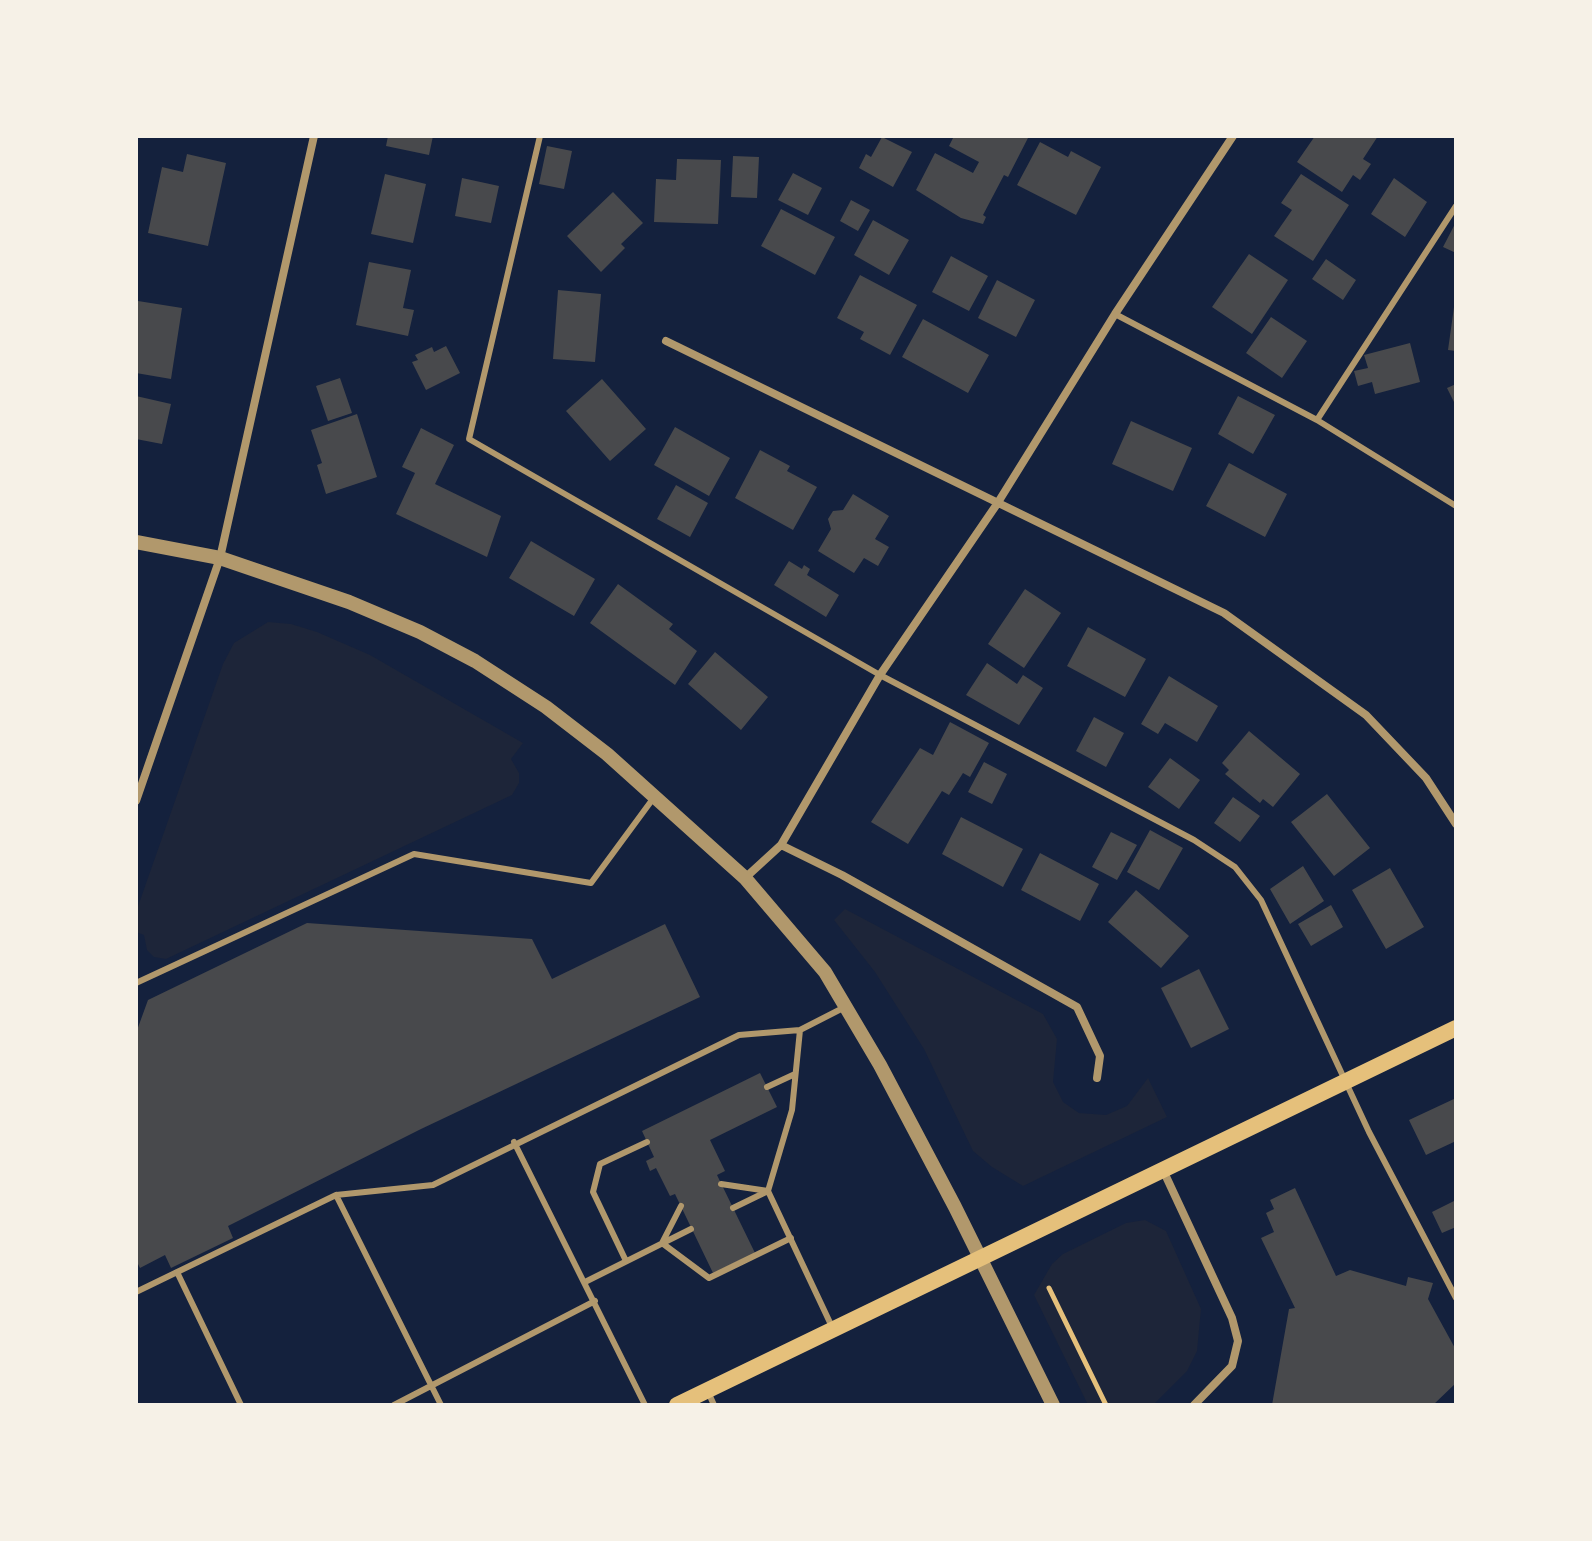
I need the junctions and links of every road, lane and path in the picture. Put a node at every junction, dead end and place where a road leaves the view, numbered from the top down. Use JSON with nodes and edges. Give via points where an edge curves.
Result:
{"nodes":[{"id":1,"x":314,"y":136,"type":"edge"},
{"id":2,"x":540,"y":136,"type":"edge"},
{"id":3,"x":1229,"y":137,"type":"edge"},
{"id":4,"x":1456,"y":206,"type":"edge"},
{"id":5,"x":1115,"y":314,"type":"junction"},
{"id":6,"x":666,"y":341,"type":"dead end"},
{"id":7,"x":1317,"y":420,"type":"junction"},
{"id":8,"x":997,"y":504,"type":"junction"},
{"id":9,"x":1456,"y":506,"type":"edge"},
{"id":10,"x":136,"y":542,"type":"edge"},
{"id":11,"x":220,"y":558,"type":"junction"},
{"id":12,"x":880,"y":675,"type":"junction"},
{"id":13,"x":655,"y":796,"type":"junction"},
{"id":14,"x":136,"y":801,"type":"edge"},
{"id":15,"x":1456,"y":824,"type":"edge"},
{"id":16,"x":781,"y":845,"type":"junction"},
{"id":17,"x":745,"y":878,"type":"junction"},
{"id":18,"x":136,"y":983,"type":"edge"},
{"id":19,"x":845,"y":1007,"type":"junction"},
{"id":20,"x":1456,"y":1028,"type":"edge"},
{"id":21,"x":800,"y":1030,"type":"junction"},
{"id":22,"x":795,"y":1074,"type":"junction"},
{"id":23,"x":1097,"y":1078,"type":"dead end"},
{"id":24,"x":1346,"y":1081,"type":"junction"},
{"id":25,"x":767,"y":1087,"type":"dead end"},
{"id":26,"x":514,"y":1142,"type":"junction"},
{"id":27,"x":647,"y":1142,"type":"dead end"},
{"id":28,"x":1163,"y":1169,"type":"junction"},
{"id":29,"x":721,"y":1184,"type":"dead end"},
{"id":30,"x":768,"y":1191,"type":"junction"},
{"id":31,"x":336,"y":1195,"type":"junction"},
{"id":32,"x":681,"y":1206,"type":"dead end"},
{"id":33,"x":733,"y":1208,"type":"dead end"},
{"id":34,"x":691,"y":1229,"type":"dead end"},
{"id":35,"x":791,"y":1238,"type":"junction"},
{"id":36,"x":662,"y":1243,"type":"junction"},
{"id":37,"x":981,"y":1258,"type":"junction"},
{"id":38,"x":626,"y":1261,"type":"junction"},
{"id":39,"x":177,"y":1272,"type":"junction"},
{"id":40,"x":585,"y":1282,"type":"junction"},
{"id":41,"x":1049,"y":1288,"type":"dead end"},
{"id":42,"x":136,"y":1292,"type":"edge"},
{"id":43,"x":1456,"y":1298,"type":"edge"},
{"id":44,"x":595,"y":1301,"type":"junction"},
{"id":45,"x":834,"y":1329,"type":"junction"},
{"id":46,"x":432,"y":1386,"type":"junction"},
{"id":47,"x":711,"y":1398,"type":"edge"},
{"id":48,"x":241,"y":1405,"type":"edge"},
{"id":49,"x":394,"y":1405,"type":"edge"},
{"id":50,"x":441,"y":1405,"type":"edge"},
{"id":51,"x":645,"y":1405,"type":"edge"},
{"id":52,"x":677,"y":1405,"type":"edge"},
{"id":53,"x":1053,"y":1405,"type":"edge"},
{"id":54,"x":1106,"y":1405,"type":"edge"},
{"id":55,"x":1194,"y":1405,"type":"edge"}],
"edges":[{"from":1,"to":11,"type":"street"},
{"from":2,"to":12,"type":"lane","via":[[469,439]]},
{"from":3,"to":5,"type":"street"},
{"from":4,"to":7,"type":"lane"},
{"from":5,"to":7,"type":"lane"},
{"from":5,"to":8,"type":"street"},
{"from":6,"to":8,"type":"street"},
{"from":7,"to":9,"type":"lane"},
{"from":8,"to":12,"type":"street"},
{"from":8,"to":15,"type":"street","via":[[1224,613],[1366,715],[1426,778]]},
{"from":10,"to":11,"type":"street"},
{"from":11,"to":13,"type":"street","via":[[349,602],[475,661],[546,707]]},
{"from":11,"to":14,"type":"street"},
{"from":12,"to":16,"type":"street"},
{"from":12,"to":24,"type":"lane","via":[[1194,840],[1235,867],[1261,900]]},
{"from":13,"to":17,"type":"street"},
{"from":13,"to":18,"type":"lane","via":[[591,883],[414,854]]},
{"from":16,"to":17,"type":"street"},
{"from":16,"to":23,"type":"street","via":[[1077,1007],[1100,1056]]},
{"from":17,"to":19,"type":"street","via":[[825,972]]},
{"from":19,"to":21,"type":"lane"},
{"from":19,"to":37,"type":"street"},
{"from":20,"to":24,"type":"main road"},
{"from":21,"to":22,"type":"lane"},
{"from":21,"to":26,"type":"lane","via":[[739,1035]]},
{"from":22,"to":25,"type":"lane"},
{"from":22,"to":30,"type":"lane","via":[[792,1110]]},
{"from":24,"to":28,"type":"main road"},
{"from":24,"to":43,"type":"lane"},
{"from":26,"to":31,"type":"lane","via":[[433,1185]]},
{"from":26,"to":40,"type":"lane"},
{"from":27,"to":38,"type":"lane","via":[[600,1164],[593,1192]]},
{"from":28,"to":37,"type":"main road"},
{"from":28,"to":55,"type":"street","via":[[1238,1341],[1232,1366]]},
{"from":29,"to":30,"type":"lane"},
{"from":30,"to":33,"type":"lane"},
{"from":30,"to":35,"type":"lane"},
{"from":31,"to":39,"type":"lane"},
{"from":31,"to":46,"type":"lane"},
{"from":32,"to":36,"type":"lane"},
{"from":34,"to":36,"type":"lane"},
{"from":35,"to":36,"type":"lane","via":[[709,1278]]},
{"from":35,"to":45,"type":"lane"},
{"from":36,"to":38,"type":"lane"},
{"from":37,"to":45,"type":"main road"},
{"from":37,"to":53,"type":"street"},
{"from":38,"to":40,"type":"lane"},
{"from":39,"to":42,"type":"lane"},
{"from":39,"to":48,"type":"lane"},
{"from":40,"to":44,"type":"lane"},
{"from":41,"to":54,"type":"path"},
{"from":44,"to":46,"type":"lane"},
{"from":44,"to":51,"type":"lane"},
{"from":45,"to":47,"type":"main road"},
{"from":46,"to":49,"type":"lane"},
{"from":46,"to":50,"type":"lane"},
{"from":47,"to":52,"type":"main road"}]}
